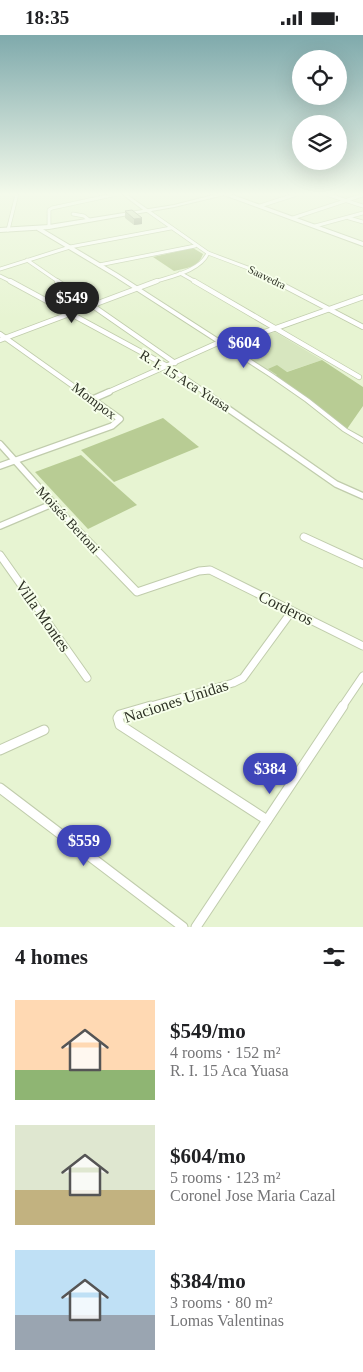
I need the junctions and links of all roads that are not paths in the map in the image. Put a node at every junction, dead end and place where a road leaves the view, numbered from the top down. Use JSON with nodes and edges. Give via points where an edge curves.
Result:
{"nodes":[{"id":1,"x":50,"y":236,"type":"edge"},
{"id":2,"x":130,"y":236,"type":"edge"},
{"id":3,"x":181,"y":236,"type":"edge"},
{"id":4,"x":341,"y":236,"type":"edge"},
{"id":5,"x":363,"y":244,"type":"edge"},
{"id":6,"x":195,"y":246,"type":"junction"},
{"id":7,"x":70,"y":247,"type":"junction"},
{"id":8,"x":208,"y":253,"type":"junction"},
{"id":9,"x":27,"y":260,"type":"junction"},
{"id":10,"x":100,"y":265,"type":"junction"},
{"id":11,"x":0,"y":269,"type":"edge"},
{"id":12,"x":180,"y":273,"type":"junction"},
{"id":13,"x":0,"y":276,"type":"edge"},
{"id":14,"x":137,"y":289,"type":"junction"},
{"id":15,"x":363,"y":297,"type":"edge"},
{"id":16,"x":356,"y":300,"type":"junction"},
{"id":17,"x":363,"y":303,"type":"edge"},
{"id":18,"x":93,"y":305,"type":"junction"},
{"id":19,"x":328,"y":309,"type":"junction"},
{"id":20,"x":69,"y":315,"type":"junction"},
{"id":21,"x":363,"y":327,"type":"edge"},
{"id":22,"x":277,"y":328,"type":"junction"},
{"id":23,"x":0,"y":334,"type":"edge"},
{"id":24,"x":6,"y":338,"type":"junction"},
{"id":25,"x":0,"y":340,"type":"edge"},
{"id":26,"x":223,"y":344,"type":"junction"},
{"id":27,"x":175,"y":363,"type":"junction"},
{"id":28,"x":167,"y":366,"type":"junction"},
{"id":29,"x":359,"y":377,"type":"dead end"},
{"id":30,"x":93,"y":399,"type":"junction"},
{"id":31,"x":363,"y":441,"type":"edge"},
{"id":32,"x":0,"y":444,"type":"edge"},
{"id":33,"x":14,"y":461,"type":"junction"},
{"id":34,"x":0,"y":466,"type":"edge"},
{"id":35,"x":363,"y":496,"type":"edge"},
{"id":36,"x":52,"y":504,"type":"junction"},
{"id":37,"x":0,"y":525,"type":"edge"},
{"id":38,"x":304,"y":537,"type":"dead end"},
{"id":39,"x":0,"y":555,"type":"edge"},
{"id":40,"x":363,"y":564,"type":"edge"},
{"id":41,"x":210,"y":570,"type":"joint"},
{"id":42,"x":292,"y":611,"type":"junction"},
{"id":43,"x":363,"y":646,"type":"edge"},
{"id":44,"x":363,"y":676,"type":"edge"},
{"id":45,"x":87,"y":677,"type":"dead end"},
{"id":46,"x":44,"y":730,"type":"dead end"},
{"id":47,"x":0,"y":750,"type":"edge"},
{"id":48,"x":0,"y":788,"type":"edge"},
{"id":49,"x":267,"y":820,"type":"junction"},
{"id":50,"x":183,"y":927,"type":"edge"},
{"id":51,"x":196,"y":927,"type":"edge"}],
"edges":[{"from":1,"to":7,"type":"street"},
{"from":2,"to":7,"type":"street"},
{"from":3,"to":6,"type":"street","name":"Saavedra"},
{"from":4,"to":5,"type":"main road"},
{"from":6,"to":8,"type":"street","name":"Saavedra"},
{"from":6,"to":10,"type":"street"},
{"from":7,"to":9,"type":"street"},
{"from":7,"to":10,"type":"street"},
{"from":8,"to":12,"type":"street","via":[[200,265]]},
{"from":8,"to":19,"type":"street","name":"Saavedra","via":[[256,271]]},
{"from":9,"to":11,"type":"street"},
{"from":9,"to":18,"type":"street"},
{"from":10,"to":14,"type":"street"},
{"from":12,"to":14,"type":"street"},
{"from":12,"to":22,"type":"street"},
{"from":13,"to":20,"type":"street","name":"R. I. 15 Aca Yuasa"},
{"from":14,"to":18,"type":"street"},
{"from":14,"to":26,"type":"street"},
{"from":15,"to":16,"type":"street"},
{"from":16,"to":17,"type":"street"},
{"from":16,"to":19,"type":"street"},
{"from":18,"to":20,"type":"street"},
{"from":18,"to":27,"type":"street"},
{"from":19,"to":21,"type":"street","name":"Saavedra"},
{"from":19,"to":22,"type":"street"},
{"from":20,"to":24,"type":"street"},
{"from":20,"to":28,"type":"street","name":"R. I. 15 Aca Yuasa"},
{"from":22,"to":26,"type":"street"},
{"from":22,"to":29,"type":"street"},
{"from":23,"to":24,"type":"street","name":"Mompox"},
{"from":24,"to":25,"type":"street"},
{"from":24,"to":30,"type":"street","name":"Mompox"},
{"from":26,"to":27,"type":"street"},
{"from":26,"to":31,"type":"street"},
{"from":27,"to":28,"type":"street"},
{"from":28,"to":30,"type":"street"},
{"from":28,"to":35,"type":"street","name":"R. I. 15 Aca Yuasa","via":[[336,484]]},
{"from":30,"to":33,"type":"street","name":"Mompox","via":[[119,416],[120,421]]},
{"from":32,"to":33,"type":"street","name":"Moisés Bertoni"},
{"from":33,"to":34,"type":"street"},
{"from":33,"to":36,"type":"street","name":"Moisés Bertoni"},
{"from":36,"to":37,"type":"street"},
{"from":36,"to":41,"type":"street","name":"Moisés Bertoni","via":[[135,591]]},
{"from":38,"to":40,"type":"street"},
{"from":39,"to":45,"type":"street","name":"Villa Montes"},
{"from":41,"to":42,"type":"street","name":"Corderos"},
{"from":42,"to":43,"type":"street","name":"Corderos"},
{"from":42,"to":49,"type":"street","name":"Naciones Unidas","via":[[243,678],[120,715],[117,721]]},
{"from":44,"to":49,"type":"street"},
{"from":46,"to":47,"type":"street"},
{"from":48,"to":50,"type":"street"},
{"from":49,"to":51,"type":"street"}]}
